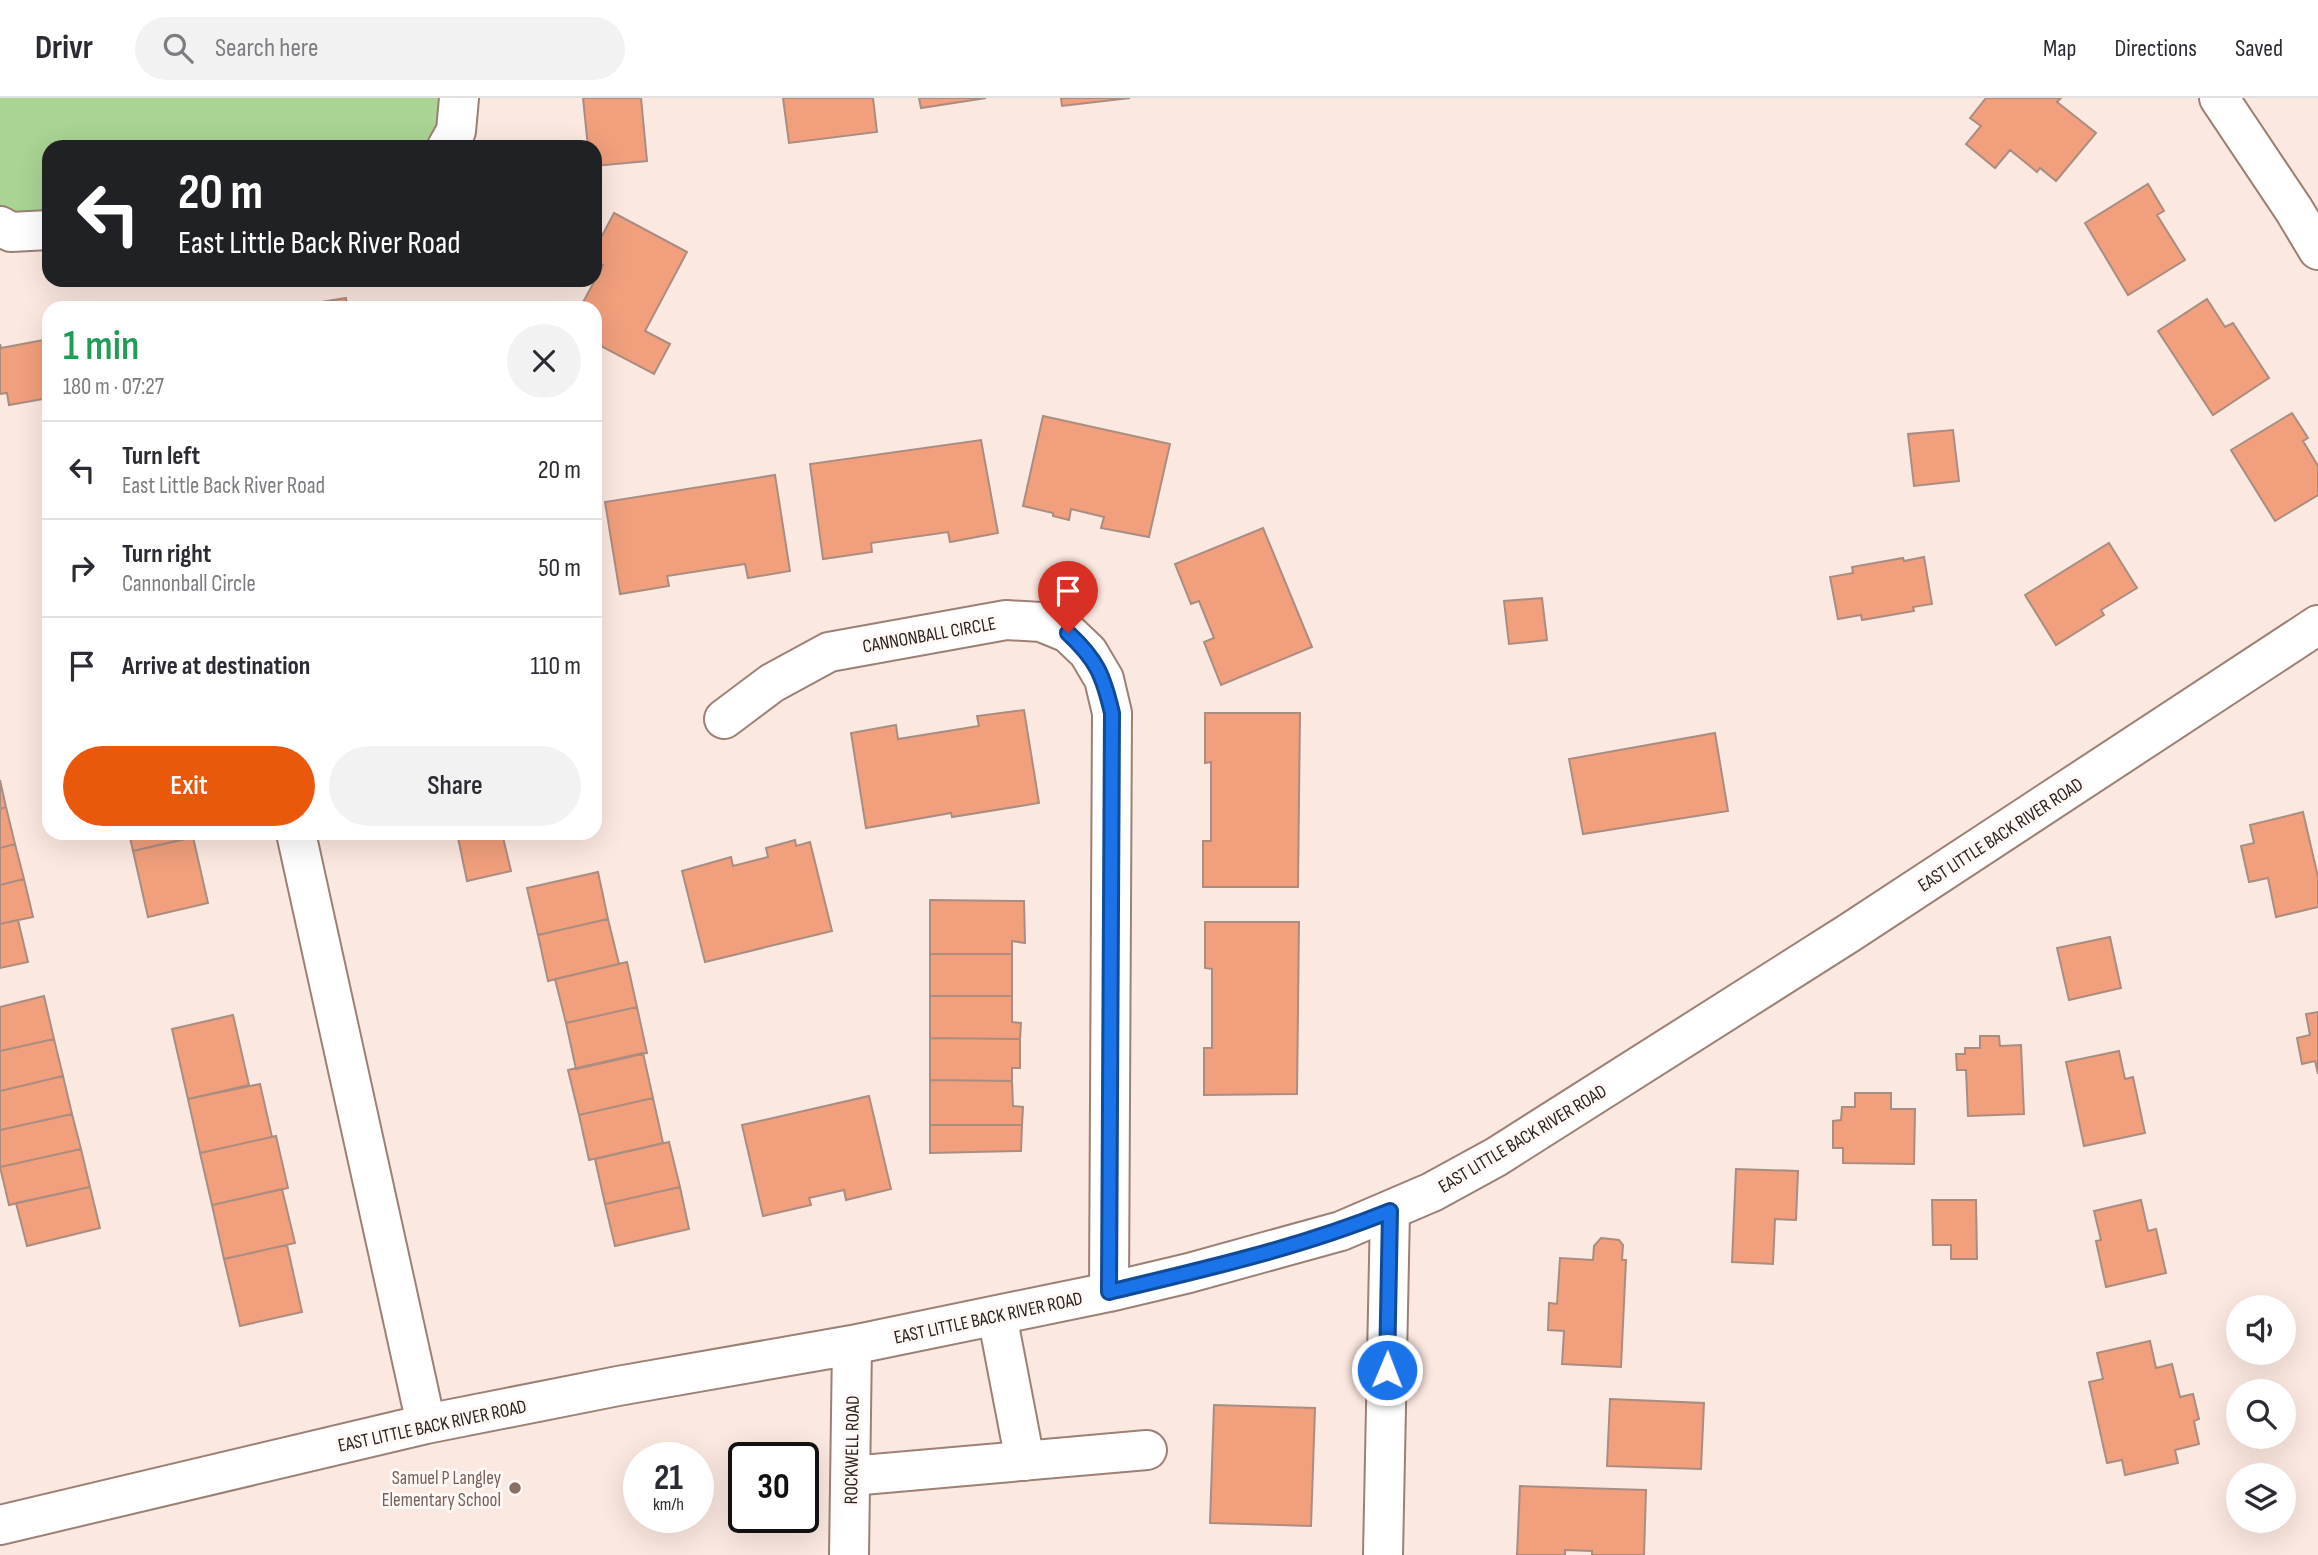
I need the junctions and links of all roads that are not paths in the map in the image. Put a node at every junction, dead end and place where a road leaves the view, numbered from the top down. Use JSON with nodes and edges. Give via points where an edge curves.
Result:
{"nodes":[{"id":1,"x":459,"y":98,"type":"edge"},
{"id":2,"x":2219,"y":98,"type":"edge"},
{"id":3,"x":451,"y":140,"type":"edge"},
{"id":4,"x":0,"y":226,"type":"edge"},
{"id":5,"x":42,"y":230,"type":"edge"},
{"id":6,"x":2318,"y":250,"type":"edge"},
{"id":7,"x":2318,"y":625,"type":"edge"},
{"id":8,"x":724,"y":719,"type":"dead end"},
{"id":9,"x":298,"y":840,"type":"edge"},
{"id":10,"x":1390,"y":1211,"type":"junction"},
{"id":11,"x":1109,"y":1292,"type":"junction"},
{"id":12,"x":997,"y":1315,"type":"junction"},
{"id":13,"x":852,"y":1345,"type":"junction"},
{"id":14,"x":426,"y":1424,"type":"junction"},
{"id":15,"x":1147,"y":1451,"type":"dead end"},
{"id":16,"x":1025,"y":1461,"type":"junction"},
{"id":17,"x":851,"y":1476,"type":"junction"},
{"id":18,"x":0,"y":1525,"type":"edge"},
{"id":19,"x":849,"y":1555,"type":"edge"},
{"id":20,"x":1383,"y":1555,"type":"edge"}],
"edges":[{"from":1,"to":3,"type":"street"},
{"from":2,"to":6,"type":"street"},
{"from":4,"to":5,"type":"street","via":[[11,232]]},
{"from":7,"to":10,"type":"street","name":"EAST LITTLE BACK RIVER ROAD","via":[[1520,1142]]},
{"from":8,"to":11,"type":"street","name":"CANNONBALL CIRCLE","via":[[772,683],[829,652],[1006,620],[1041,622],[1059,629],[1088,652],[1104,680],[1112,713]]},
{"from":9,"to":14,"type":"street"},
{"from":10,"to":11,"type":"street","name":"EAST LITTLE BACK RIVER ROAD","via":[[1297,1244]]},
{"from":10,"to":20,"type":"street"},
{"from":11,"to":12,"type":"street","name":"EAST LITTLE BACK RIVER ROAD"},
{"from":12,"to":13,"type":"street","name":"EAST LITTLE BACK RIVER ROAD"},
{"from":12,"to":16,"type":"street"},
{"from":13,"to":14,"type":"street","name":"EAST LITTLE BACK RIVER ROAD"},
{"from":13,"to":17,"type":"street","name":"ROCKWELL ROAD"},
{"from":14,"to":18,"type":"street","name":"EAST LITTLE BACK RIVER ROAD"},
{"from":15,"to":16,"type":"street"},
{"from":16,"to":17,"type":"street"},
{"from":17,"to":19,"type":"street","name":"ROCKWELL ROAD"}]}
